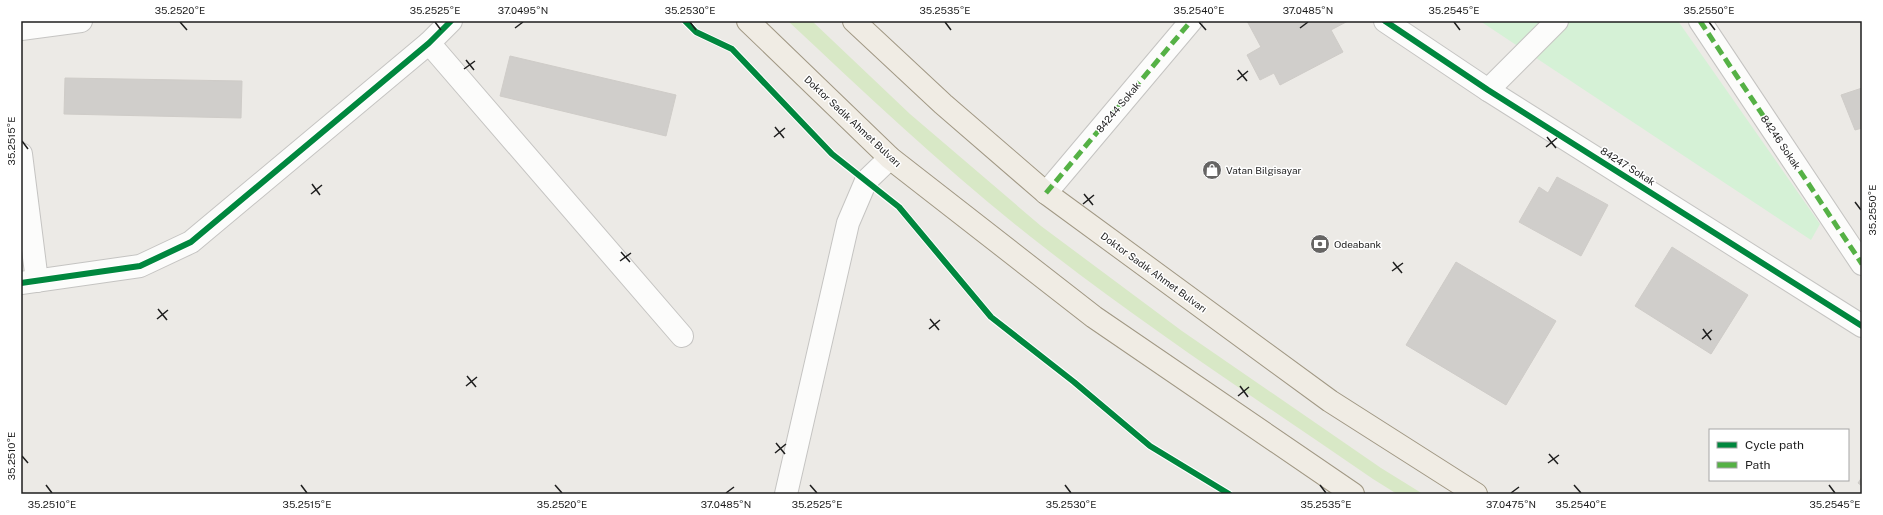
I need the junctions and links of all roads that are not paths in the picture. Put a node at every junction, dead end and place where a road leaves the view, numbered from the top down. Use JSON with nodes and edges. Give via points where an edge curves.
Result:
{"nodes":[{"id":1,"x":81,"y":21,"type":"edge"},
{"id":2,"x":451,"y":21,"type":"edge"},
{"id":3,"x":748,"y":21,"type":"edge"},
{"id":4,"x":854,"y":21,"type":"edge"},
{"id":5,"x":1191,"y":21,"type":"edge"},
{"id":6,"x":1385,"y":21,"type":"edge"},
{"id":7,"x":1558,"y":21,"type":"edge"},
{"id":8,"x":1700,"y":21,"type":"edge"},
{"id":9,"x":21,"y":30,"type":"edge"},
{"id":10,"x":429,"y":43,"type":"junction"},
{"id":11,"x":1488,"y":90,"type":"junction"},
{"id":12,"x":21,"y":154,"type":"edge"},
{"id":13,"x":890,"y":158,"type":"junction"},
{"id":14,"x":1046,"y":193,"type":"junction"},
{"id":15,"x":1862,"y":264,"type":"edge"},
{"id":16,"x":29,"y":282,"type":"edge"},
{"id":17,"x":1862,"y":326,"type":"edge"},
{"id":18,"x":682,"y":336,"type":"dead end"},
{"id":19,"x":786,"y":494,"type":"edge"},
{"id":20,"x":1353,"y":494,"type":"edge"},
{"id":21,"x":1476,"y":494,"type":"edge"}],
"edges":[{"from":1,"to":9,"type":"street"},
{"from":2,"to":10,"type":"street"},
{"from":3,"to":13,"type":"main road","name":"Doktor Sadık Ahmet Bulvarı"},
{"from":4,"to":14,"type":"main road","name":"Doktor Sadık Ahmet Bulvarı","via":[[943,104]]},
{"from":5,"to":14,"type":"street","name":"84244 Sokak"},
{"from":6,"to":11,"type":"street","name":"84247 Sokak"},
{"from":7,"to":11,"type":"street"},
{"from":8,"to":15,"type":"street","name":"84246 Sokak"},
{"from":10,"to":16,"type":"street","via":[[191,242],[140,266]]},
{"from":10,"to":18,"type":"street"},
{"from":11,"to":17,"type":"street","name":"84247 Sokak"},
{"from":12,"to":16,"type":"street"},
{"from":13,"to":19,"type":"street","via":[[866,181],[848,223]]},
{"from":13,"to":20,"type":"main road","name":"Doktor Sadık Ahmet Bulvarı","via":[[1094,317]]},
{"from":14,"to":21,"type":"main road","name":"Doktor Sadık Ahmet Bulvarı","via":[[1330,401]]}]}
